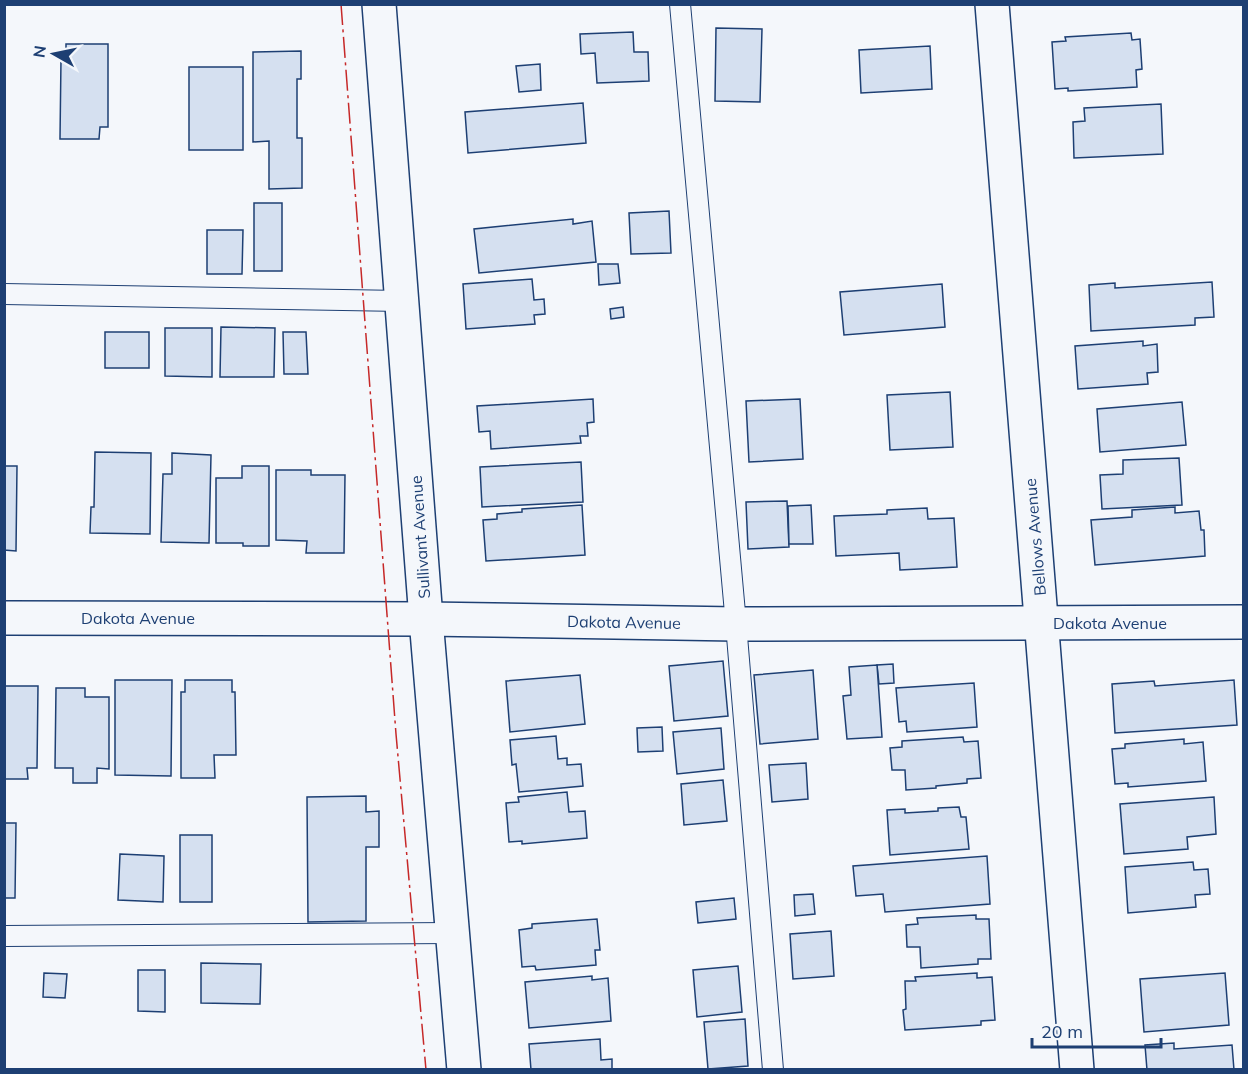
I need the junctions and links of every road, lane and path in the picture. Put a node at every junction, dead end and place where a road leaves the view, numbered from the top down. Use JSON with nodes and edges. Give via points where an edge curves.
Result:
{"nodes":[{"id":1,"x":379,"y":4,"type":"edge"},
{"id":2,"x":680,"y":4,"type":"edge"},
{"id":3,"x":992,"y":4,"type":"edge"},
{"id":4,"x":4,"y":294,"type":"edge"},
{"id":5,"x":402,"y":302,"type":"junction"},
{"id":6,"x":4,"y":618,"type":"edge"},
{"id":7,"x":426,"y":619,"type":"junction"},
{"id":8,"x":1244,"y":622,"type":"edge"},
{"id":9,"x":1042,"y":623,"type":"junction"},
{"id":10,"x":736,"y":624,"type":"junction"},
{"id":11,"x":453,"y":933,"type":"junction"},
{"id":12,"x":4,"y":936,"type":"edge"},
{"id":13,"x":464,"y":1070,"type":"edge"},
{"id":14,"x":773,"y":1070,"type":"edge"},
{"id":15,"x":1077,"y":1070,"type":"edge"}],
"edges":[{"from":1,"to":5,"type":"street","name":"Sullivant Avenue"},
{"from":2,"to":10,"type":"lane"},
{"from":3,"to":9,"type":"street","name":"Bellows Avenue"},
{"from":4,"to":5,"type":"lane"},
{"from":5,"to":7,"type":"street","name":"Sullivant Avenue"},
{"from":6,"to":7,"type":"street","name":"Dakota Avenue"},
{"from":7,"to":10,"type":"street","name":"Dakota Avenue"},
{"from":7,"to":11,"type":"street","name":"Sullivant Avenue"},
{"from":8,"to":9,"type":"street","name":"Dakota Avenue"},
{"from":9,"to":10,"type":"street","name":"Dakota Avenue"},
{"from":9,"to":15,"type":"street","name":"Bellows Avenue"},
{"from":10,"to":14,"type":"lane"},
{"from":11,"to":12,"type":"lane"},
{"from":11,"to":13,"type":"street","name":"Sullivant Avenue"}]}
